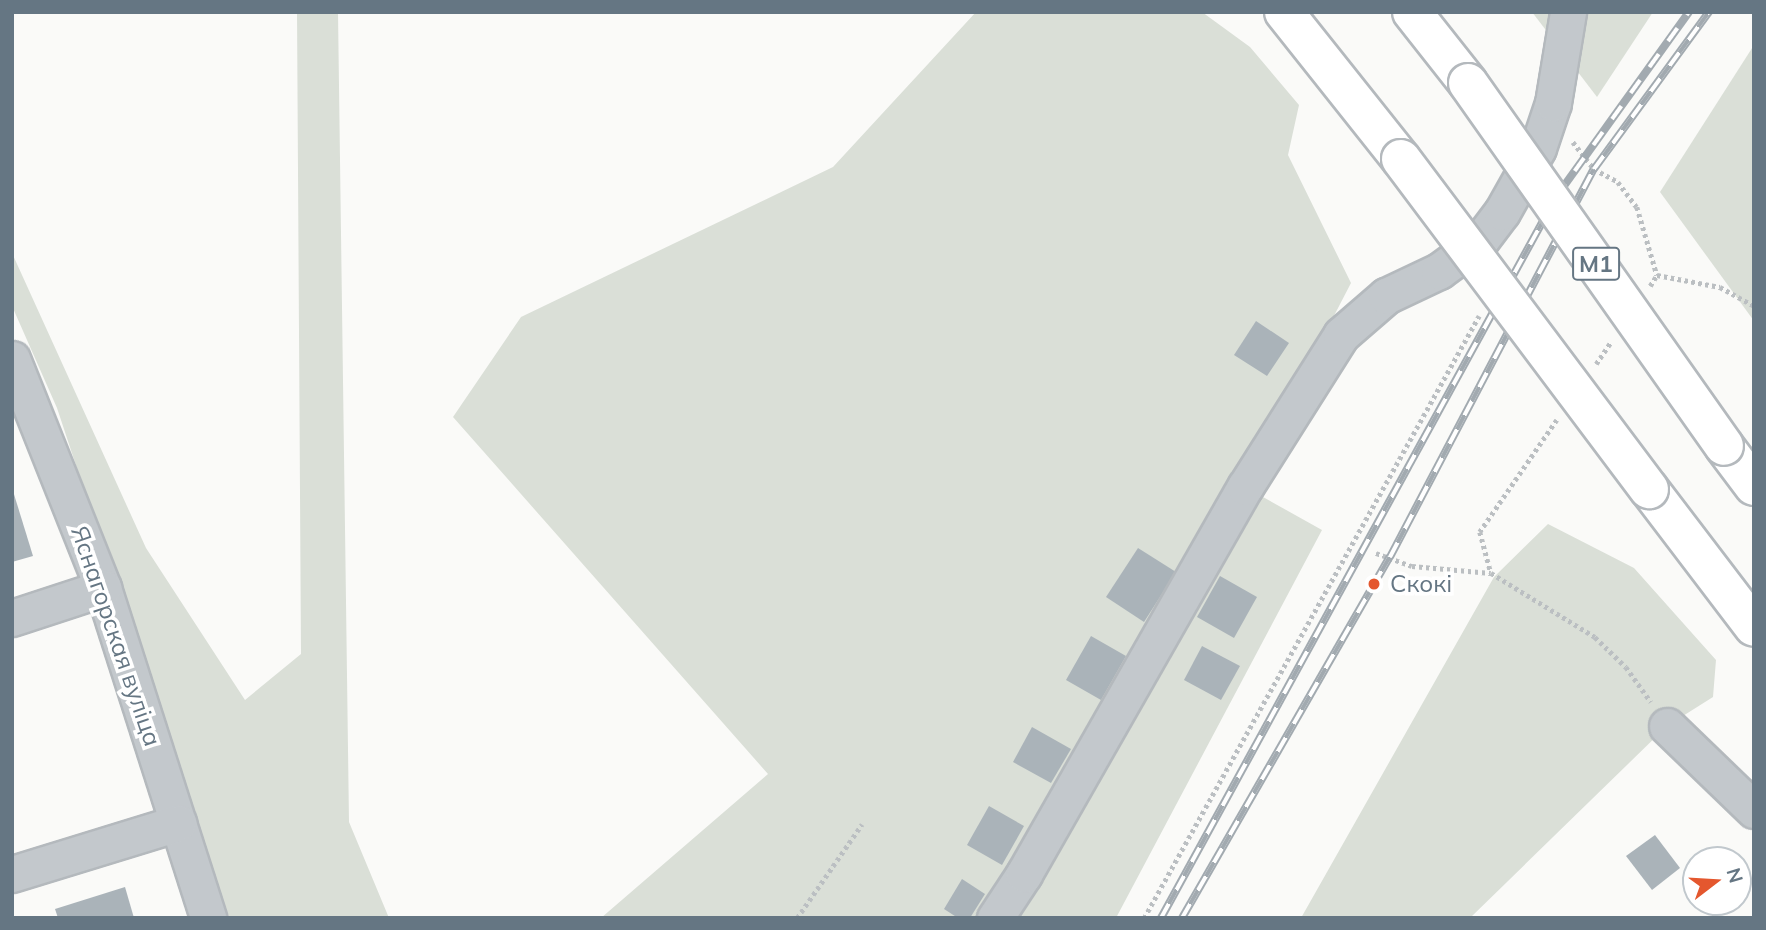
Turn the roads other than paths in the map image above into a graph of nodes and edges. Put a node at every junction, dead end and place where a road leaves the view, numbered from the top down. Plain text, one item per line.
1 (1284, 12) edge
2 (1412, 12) edge
3 (1569, 12) edge
4 (12, 359) edge
5 (1754, 486) edge
6 (103, 589) junction
7 (12, 618) edge
8 (1754, 626) edge
9 (1667, 726) road end
10 (1754, 810) edge
11 (178, 822) junction
12 (12, 874) edge
13 (208, 918) edge
14 (995, 918) edge

1 - 8 highway, bridge
2 - 5 highway, М1, bridge
3 - 14 street
4 - 6 street, Яснагорская вуліца
6 - 7 street
6 - 11 street, Яснагорская вуліца
9 - 10 street
11 - 12 street
11 - 13 street, Яснагорская вуліца

